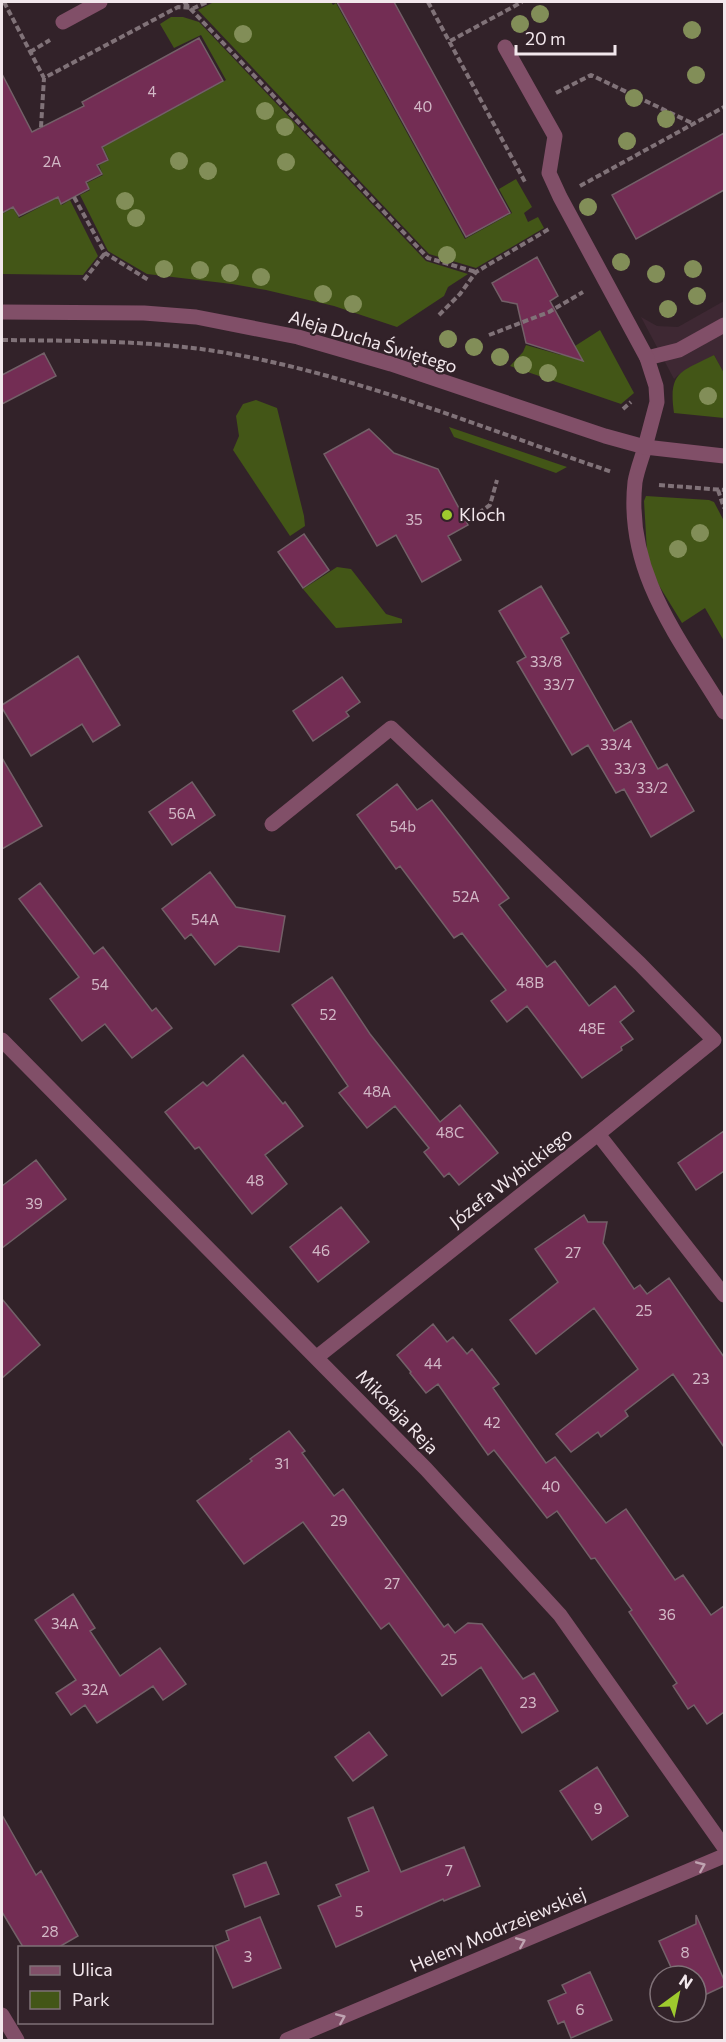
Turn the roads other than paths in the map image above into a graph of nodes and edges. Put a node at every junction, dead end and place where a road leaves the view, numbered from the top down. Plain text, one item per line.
1 (100, 2) edge
2 (63, 22) dead end
3 (505, 47) dead end
4 (2, 312) edge
5 (724, 325) edge
6 (647, 358) junction
7 (645, 447) junction
8 (724, 456) edge
9 (724, 712) edge
10 (272, 824) dead end
11 (2, 1040) edge
12 (598, 1134) junction
13 (724, 1294) edge
14 (316, 1358) junction
15 (724, 1846) edge
16 (724, 1856) edge
17 (2, 2015) edge
18 (17, 2040) edge
19 (287, 2040) edge

1 - 2 street
3 - 6 street
4 - 7 street, Aleja Ducha Świętego
5 - 6 street
6 - 7 street
7 - 8 street, Aleja Ducha Świętego
7 - 9 street
10 - 12 street
11 - 14 street, Mikołaja Reja
12 - 13 street, Józefa Wybickiego
12 - 14 street, Józefa Wybickiego
14 - 15 street, Mikołaja Reja
19 -> 16 street, Heleny Modrzejewskiej
17 - 18 street

